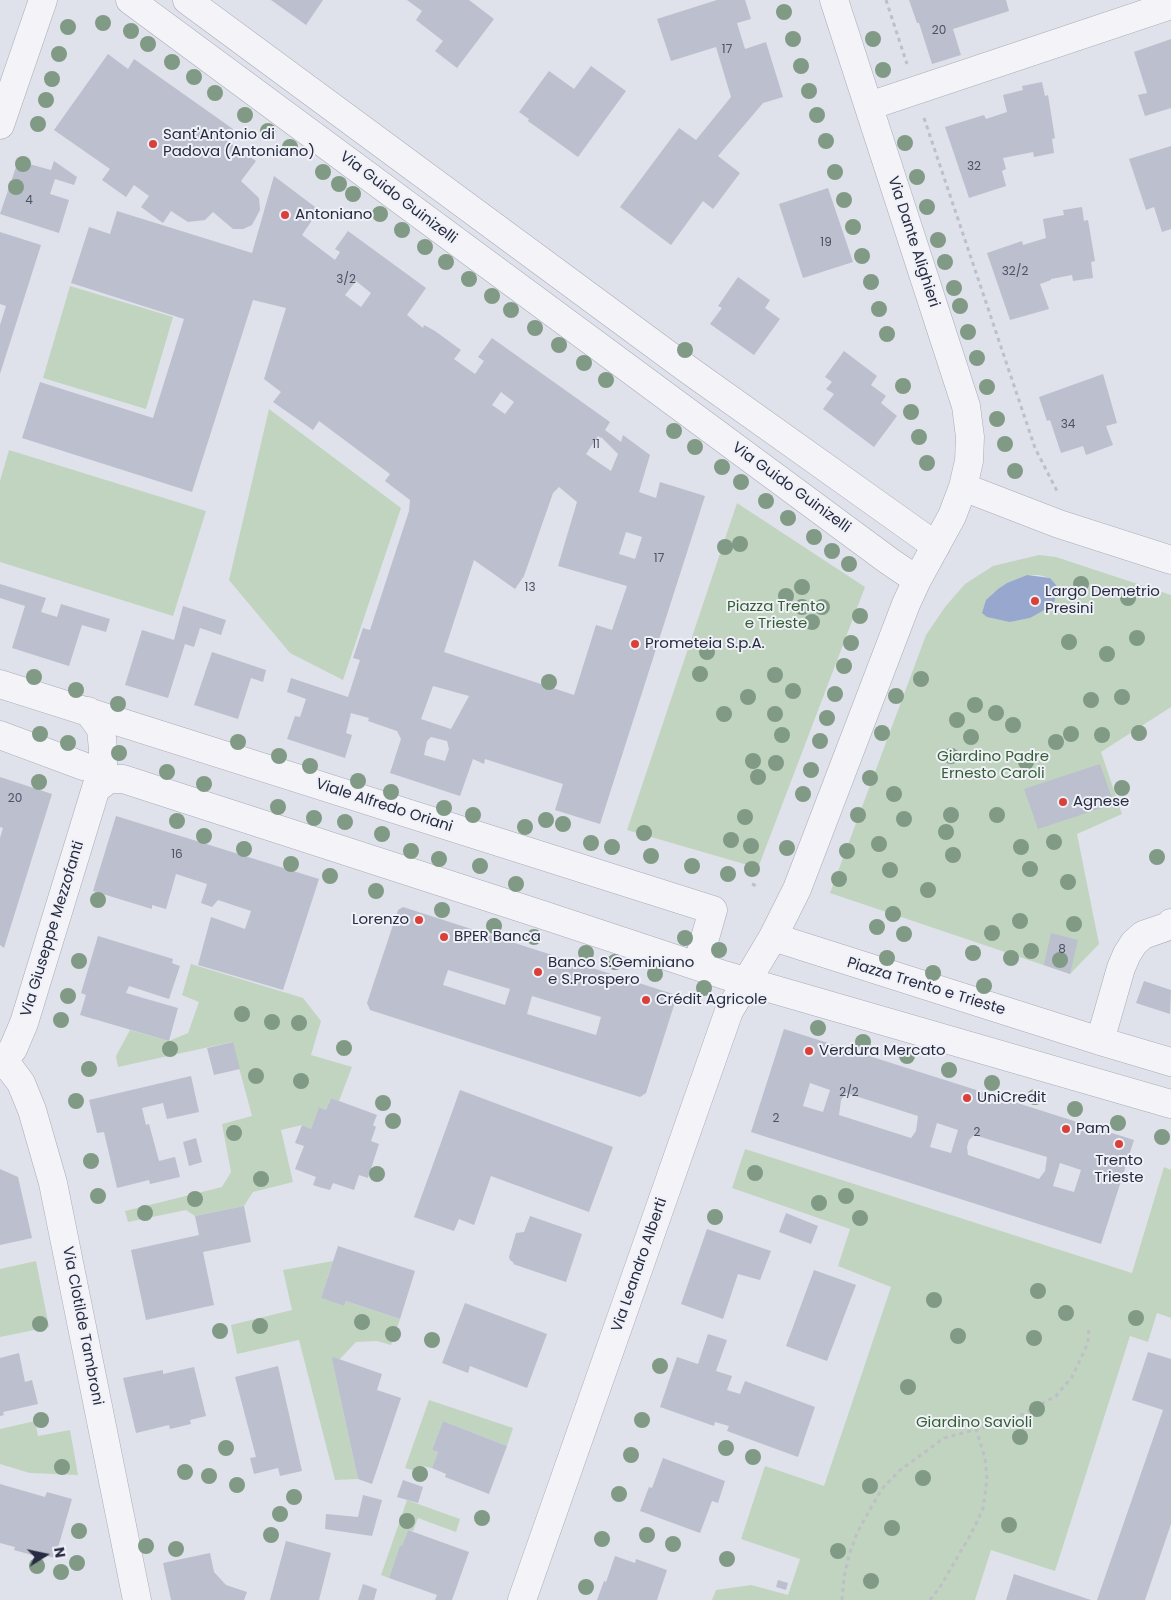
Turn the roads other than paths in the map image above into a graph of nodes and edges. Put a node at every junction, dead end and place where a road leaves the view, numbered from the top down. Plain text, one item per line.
1 (44, 0) edge
2 (130, 0) edge
3 (187, 0) edge
4 (834, 0) edge
5 (1171, 5) edge
6 (869, 106) junction
7 (0, 125) edge
8 (686, 368) junction
9 (666, 396) junction
10 (963, 487) junction
11 (936, 546) junction
12 (1171, 560) edge
13 (917, 580) junction
14 (0, 684) edge
15 (88, 712) junction
16 (0, 735) edge
17 (83, 766) dead end
18 (96, 789) junction
19 (1170, 926) edge
20 (773, 937) junction
21 (697, 966) junction
22 (748, 981) junction
23 (1100, 1041) junction
24 (1171, 1062) edge
25 (2, 1063) edge
26 (1171, 1104) edge
27 (137, 1600) edge
28 (522, 1600) edge

1 - 7 street
2 - 9 street, Via Guido Guinizelli
3 - 8 street
4 - 6 street, Via Dante Alighieri
5 - 6 street
6 - 10 street, Via Dante Alighieri
8 - 9 street
8 - 11 street
9 - 13 street, Via Guido Guinizelli
10 - 11 street
10 - 12 street
11 - 13 street
13 - 20 street
14 - 15 street, Viale Alfredo Oriani
15 - 18 street, Via Giuseppe Mezzofanti
15 - 21 street, Viale Alfredo Oriani
16 - 17 street
18 - 21 street
18 - 25 street, Via Giuseppe Mezzofanti
19 - 23 street
20 - 22 street, Via Leandro Alberti
20 - 23 street, Piazza Trento e Trieste
21 - 22 street
22 - 26 street
22 - 28 street, Via Leandro Alberti
23 - 24 street, Piazza Trento e Trieste
25 - 27 street, Via Clotilde Tambroni

